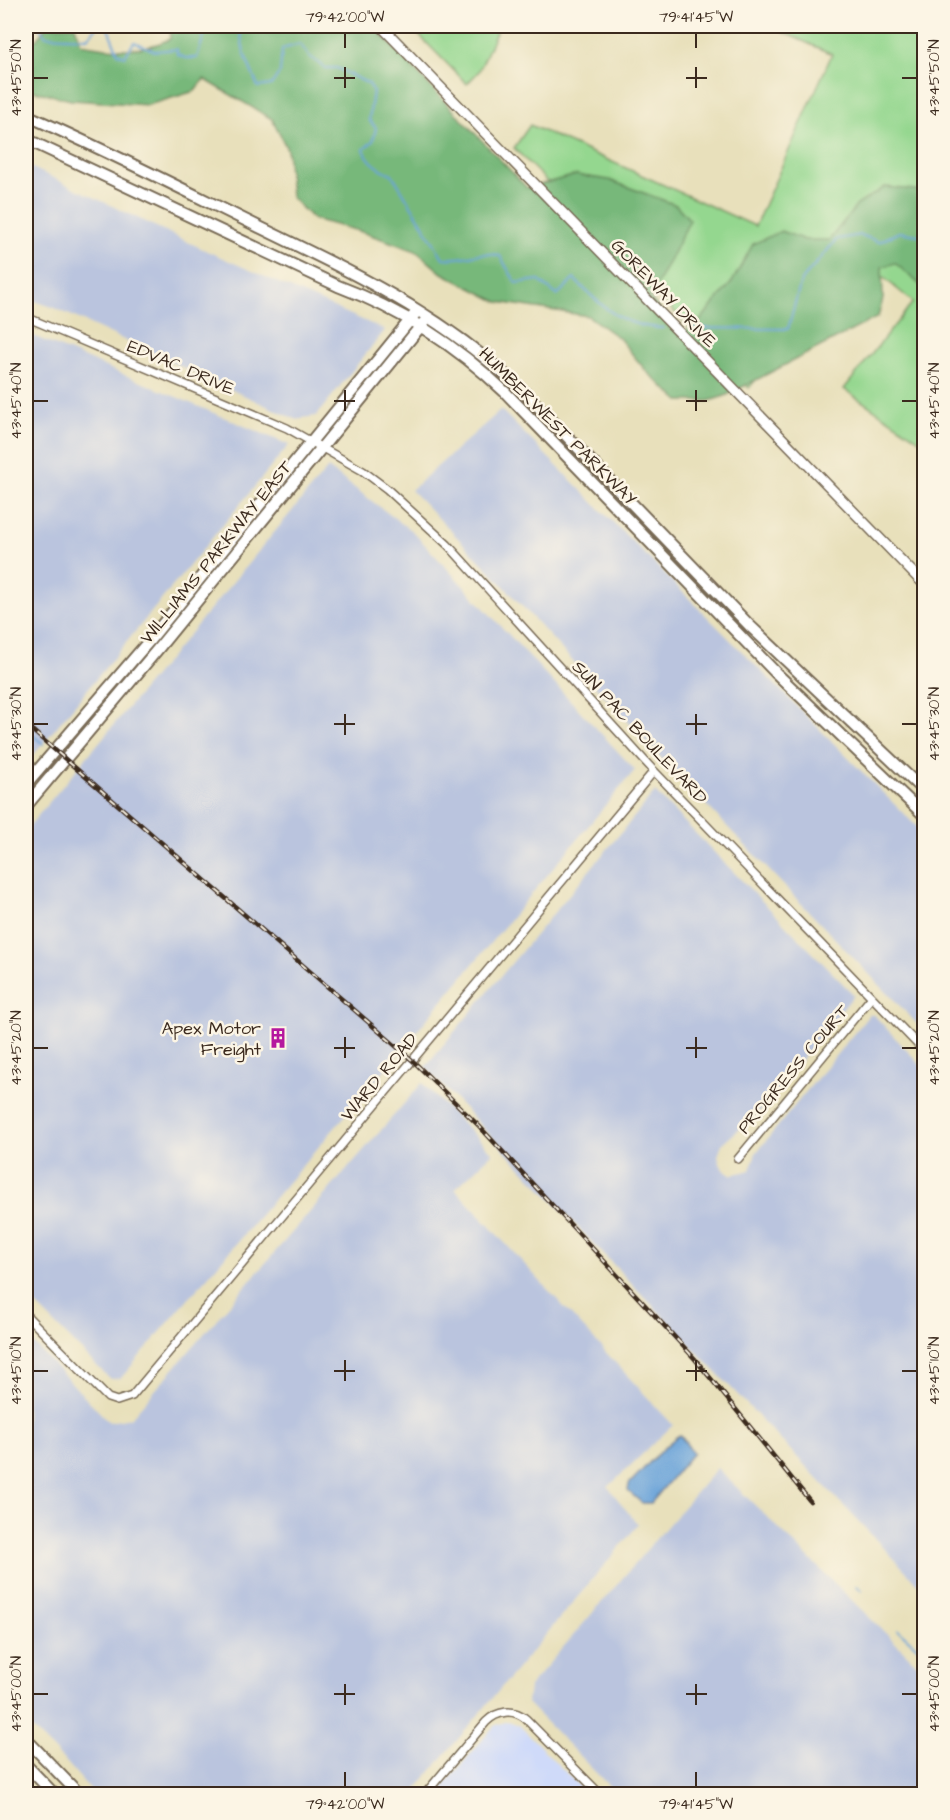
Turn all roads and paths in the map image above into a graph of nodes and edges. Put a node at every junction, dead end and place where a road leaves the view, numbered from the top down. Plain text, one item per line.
1 (381, 26) edge
2 (26, 115) edge
3 (26, 139) edge
4 (419, 309) junction
5 (429, 316) junction
6 (26, 317) edge
7 (411, 319) junction
8 (422, 326) junction
9 (310, 442) junction
10 (322, 449) junction
11 (924, 584) edge
12 (654, 771) junction
13 (26, 784) edge
14 (924, 791) edge
15 (26, 806) edge
16 (924, 815) edge
17 (871, 998) junction
18 (924, 1051) edge
19 (738, 1159) dead end
20 (26, 1315) edge
21 (26, 1739) edge
22 (26, 1765) edge
23 (54, 1794) edge
24 (79, 1794) edge
25 (425, 1794) edge
26 (600, 1794) edge

1 - 11 street, GOREWAY DRIVE
2 - 4 main road, HUMBERWEST PARKWAY
3 - 7 main road, HUMBERWEST PARKWAY
4 - 5 main road, HUMBERWEST PARKWAY
4 - 7 main road, WILLIAMS PARKWAY EAST
5 - 8 main road, WILLIAMS PARKWAY EAST
5 - 14 main road, HUMBERWEST PARKWAY
6 - 9 street, EDVAC DRIVE
7 - 8 main road, HUMBERWEST PARKWAY
7 - 9 main road, WILLIAMS PARKWAY EAST
8 - 10 main road, WILLIAMS PARKWAY EAST
8 - 16 main road, HUMBERWEST PARKWAY
9 - 10 street, EDVAC DRIVE
9 - 13 main road, WILLIAMS PARKWAY EAST
10 - 12 street, SUN PAC BOULEVARD
10 - 15 main road, WILLIAMS PARKWAY EAST
12 - 17 street, SUN PAC BOULEVARD
12 - 20 street, WARD ROAD
17 - 18 street, SUN PAC BOULEVARD
17 - 19 street, PROGRESS COURT
21 - 24 main road
22 - 23 main road
25 - 26 street

